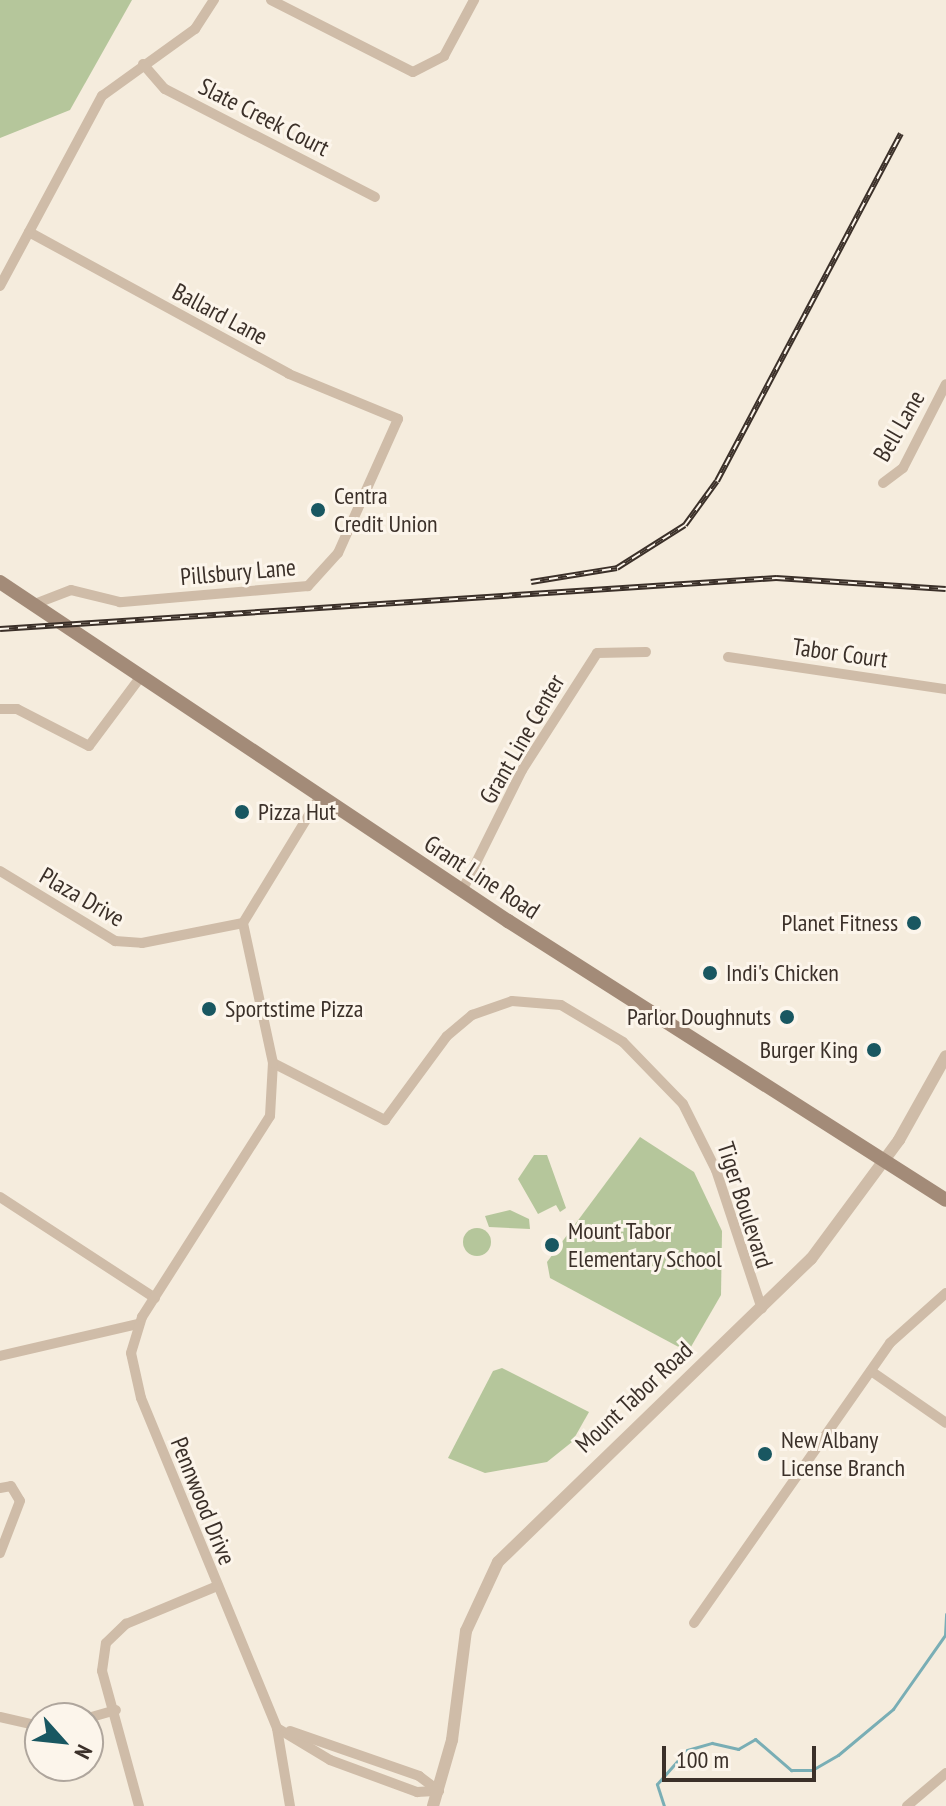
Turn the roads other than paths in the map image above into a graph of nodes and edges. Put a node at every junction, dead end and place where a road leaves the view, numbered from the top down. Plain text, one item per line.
1 (214, 0) edge
2 (271, 0) edge
3 (474, 0) edge
4 (143, 64) junction
5 (375, 197) dead end
6 (29, 232) junction
7 (0, 286) edge
8 (946, 384) edge
9 (398, 419) joint
10 (883, 483) dead end
11 (0, 582) edge
12 (32, 605) junction
13 (646, 652) dead end
14 (728, 657) dead end
15 (139, 679) junction
16 (946, 689) edge
17 (0, 709) edge
18 (320, 797) junction
19 (0, 871) edge
20 (462, 891) junction
21 (243, 923) junction
22 (946, 1056) edge
23 (273, 1063) junction
24 (883, 1158) junction
25 (0, 1197) edge
26 (946, 1200) edge
27 (946, 1293) edge
28 (155, 1298) junction
29 (762, 1309) junction
30 (138, 1324) junction
31 (0, 1356) edge
32 (871, 1371) junction
33 (946, 1423) edge
34 (0, 1488) edge
35 (0, 1553) edge
36 (215, 1587) junction
37 (694, 1623) dead end
38 (116, 1710) junction
39 (104, 1713) edge
40 (0, 1717) edge
41 (24, 1722) edge
42 (277, 1728) junction
43 (946, 1773) edge
44 (439, 1791) junction
45 (139, 1806) edge
46 (290, 1806) edge
47 (433, 1806) edge
48 (907, 1806) edge

1 - 4 street
2 - 3 street
4 - 5 street, Slate Creek Court
4 - 6 street
6 - 7 street
6 - 9 street, Ballard Lane
8 - 10 street, Bell Lane
9 - 12 street, Pillsbury Lane
11 - 12 main road, Grant Line Road
12 - 15 main road, Grant Line Road
13 - 20 street, Grant Line Center
14 - 16 street, Tabor Court
15 - 17 street
15 - 18 main road, Grant Line Road
18 - 20 main road, Grant Line Road
18 - 21 street
19 - 21 street, Plaza Drive
20 - 24 main road, Grant Line Road
21 - 23 street, Pennwood Drive
22 - 24 street, Mount Tabor Road
23 - 28 street, Pennwood Drive
23 - 29 street, Tiger Boulevard
24 - 26 main road, Grant Line Road
24 - 29 street, Mount Tabor Road
25 - 28 street
27 - 32 street
28 - 30 street, Pennwood Drive
29 - 44 street, Mount Tabor Road
30 - 31 street
30 - 36 street, Pennwood Drive
32 - 33 street
32 - 37 street
34 - 35 street
36 - 38 street
36 - 42 street, Pennwood Drive
38 - 39 street
38 - 45 street
40 - 41 street
42 - 44 street
42 - 44 street
42 - 46 street, Pennwood Drive
43 - 48 street
44 - 47 street, Mount Tabor Road

